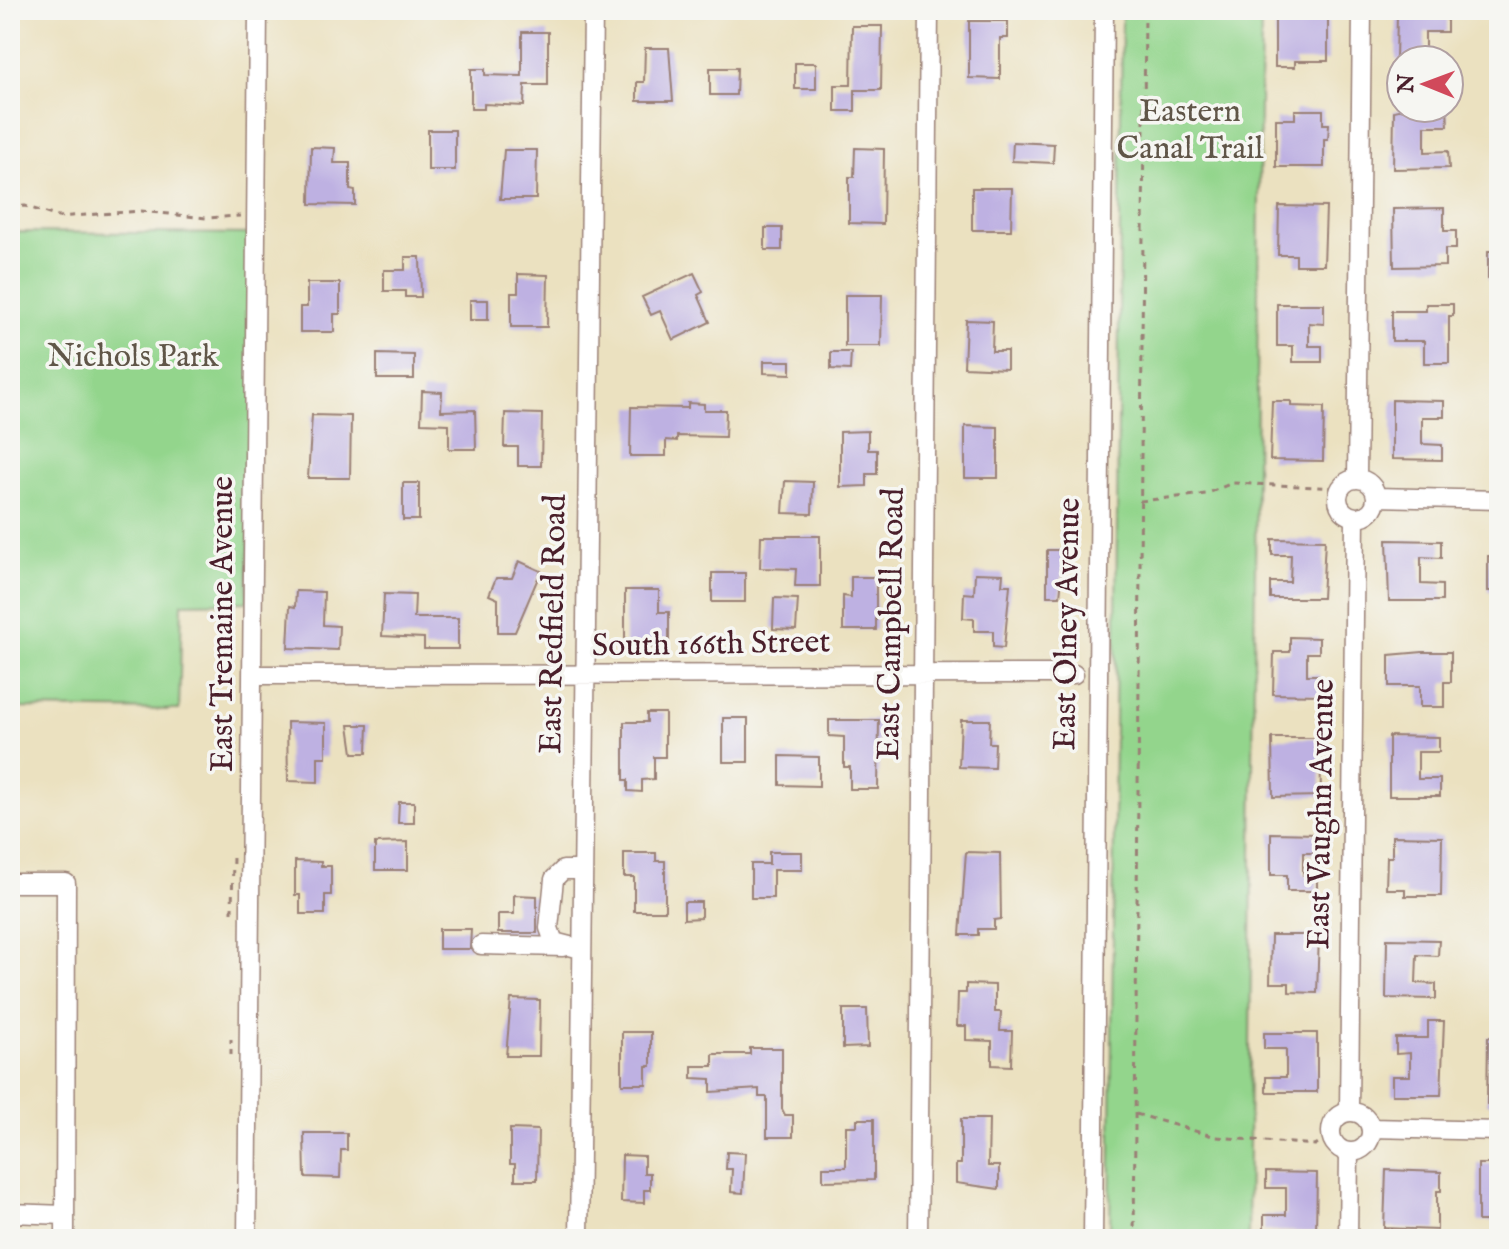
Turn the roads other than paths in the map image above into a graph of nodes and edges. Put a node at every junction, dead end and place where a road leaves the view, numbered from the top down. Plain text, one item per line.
1 (258, 10) edge
2 (593, 10) edge
3 (929, 10) edge
4 (1104, 10) edge
5 (1362, 10) edge
6 (1357, 479) junction
7 (1376, 497) junction
8 (1499, 500) edge
9 (1355, 518) junction
10 (922, 673) junction
11 (1074, 674) dead end
12 (252, 675) junction
13 (583, 676) junction
14 (582, 870) junction
15 (10, 883) edge
16 (481, 945) dead end
17 (572, 948) junction
18 (1349, 1111) junction
19 (1371, 1128) junction
20 (1499, 1131) edge
21 (1349, 1152) junction
22 (10, 1213) edge
23 (65, 1215) junction
24 (65, 1239) edge
25 (247, 1239) edge
26 (579, 1239) edge
27 (918, 1239) edge
28 (1093, 1239) edge
29 (1348, 1239) edge

1 - 12 street, East Tremaine Avenue
2 - 13 street, East Redfield Road
3 - 10 street, East Campbell Road
4 - 28 street, East Olney Avenue
5 - 6 street
6 - 7 street
6 - 9 street, East Vaughn Avenue
7 - 8 street
7 - 9 street
9 - 18 street, East Vaughn Avenue
10 - 11 street, South 166th Street
10 - 13 street, South 166th Street
10 - 27 street, East Campbell Road
12 - 13 street, South 166th Street
12 - 25 street, East Tremaine Avenue
13 - 14 street, East Redfield Road
14 - 17 street, East Redfield Road
14 - 17 street
15 - 23 street
16 - 17 street
17 - 26 street, East Redfield Road
18 - 19 street
18 - 21 street
19 - 20 street
19 - 21 street
21 - 29 street
22 - 23 street
23 - 24 street

